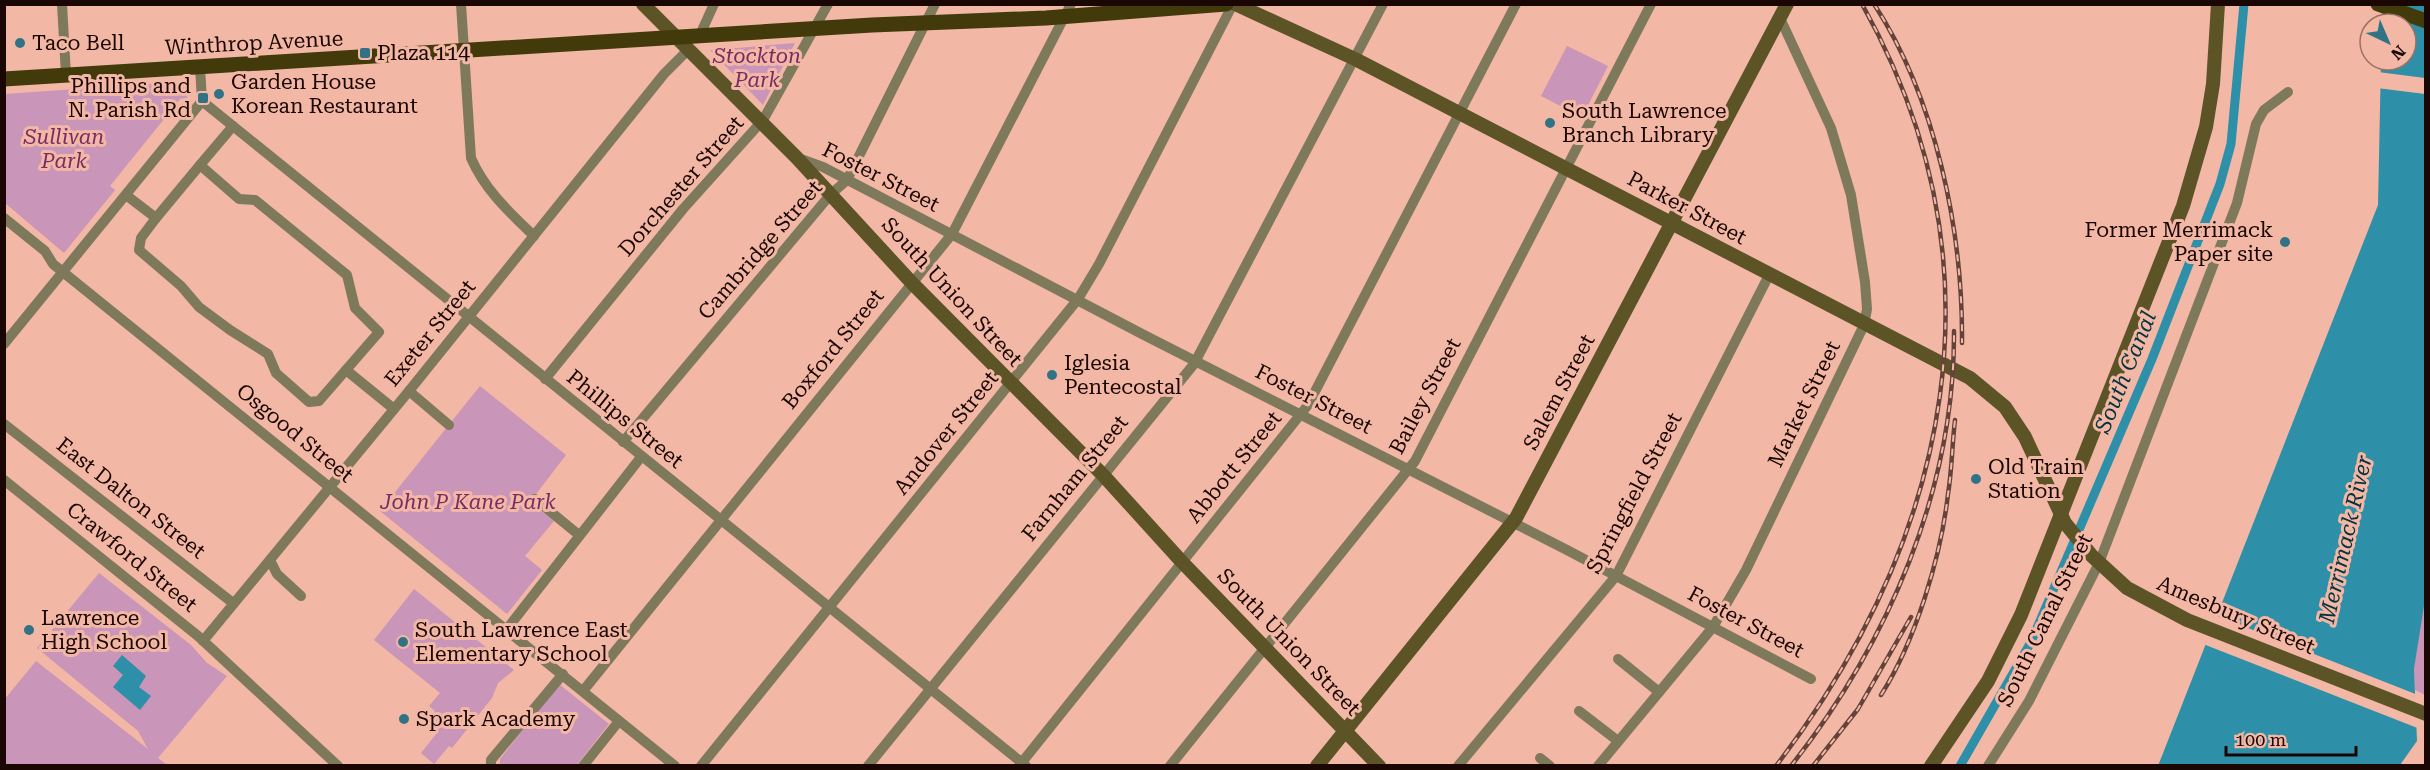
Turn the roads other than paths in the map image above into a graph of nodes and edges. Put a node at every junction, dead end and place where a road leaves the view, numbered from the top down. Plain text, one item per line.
1 (62, 4) edge
2 (461, 4) edge
3 (643, 4) edge
4 (714, 4) edge
5 (828, 4) edge
6 (935, 4) edge
7 (1226, 4) edge
8 (1234, 4) edge
9 (1383, 4) edge
10 (1516, 4) edge
11 (1651, 4) edge
12 (2218, 4) edge
13 (2378, 4) edge
14 (1783, 9) edge
15 (1068, 11) edge
16 (2426, 21) edge
17 (926, 23) junction
18 (815, 29) junction
19 (699, 37) junction
20 (677, 38) junction
21 (464, 50) junction
22 (688, 50) junction
23 (1354, 59) junction
24 (200, 67) junction
25 (66, 75) junction
26 (4, 79) edge
27 (2288, 92) dead end
28 (202, 101) junction
29 (1460, 113) junction
30 (761, 123) junction
31 (233, 126) junction
32 (797, 158) junction
33 (200, 165) junction
34 (1567, 167) junction
35 (847, 180) junction
36 (126, 195) junction
37 (830, 195) junction
38 (4, 218) edge
39 (156, 218) junction
40 (1672, 224) junction
41 (952, 234) junction
42 (534, 236) junction
43 (63, 271) junction
44 (1769, 275) junction
45 (912, 283) junction
46 (1078, 299) junction
47 (468, 317) junction
48 (1864, 325) junction
49 (4, 344) edge
50 (1197, 361) junction
51 (346, 370) junction
52 (545, 379) junction
53 (1010, 384) junction
54 (409, 391) junction
55 (394, 409) junction
56 (1303, 413) junction
57 (4, 423) edge
58 (449, 425) dead end
59 (623, 442) junction
60 (641, 457) junction
61 (1408, 470) junction
62 (1103, 475) junction
63 (4, 480) edge
64 (331, 487) junction
65 (535, 499) dead end
66 (2062, 518) junction
67 (720, 520) junction
68 (1513, 523) junction
69 (579, 535) junction
70 (2095, 559) junction
71 (270, 560) junction
72 (1182, 562) junction
73 (1616, 576) junction
74 (302, 596) dead end
75 (233, 603) junction
76 (829, 607) junction
77 (1713, 627) junction
78 (507, 629) junction
79 (203, 641) junction
80 (1265, 649) junction
81 (1618, 659) dead end
82 (563, 674) junction
83 (1811, 679) dead end
84 (931, 689) junction
85 (583, 691) junction
86 (1659, 692) junction
87 (1579, 711) dead end
88 (2426, 714) edge
89 (620, 720) junction
90 (1345, 731) junction
91 (1618, 741) junction
92 (1540, 758) dead end
93 (1022, 764) edge
94 (338, 765) edge
95 (490, 765) edge
96 (583, 765) edge
97 (675, 765) edge
98 (701, 765) edge
99 (868, 765) edge
100 (1170, 765) edge
101 (1317, 765) edge
102 (1379, 765) edge
103 (1458, 765) edge
104 (1550, 765) edge
105 (1598, 765) edge
106 (1931, 765) edge
107 (1988, 765) edge

1 - 25 street
2 - 21 street
3 - 20 main road, South Union Street
4 - 19 street
5 - 18 street, Dorchester Street
6 - 17 street, Cambridge Street
7 - 15 main road, Winthrop Avenue
8 - 23 main road, Parker Street
8 - 46 street, Andover Street
9 - 23 street, Farnham Street
10 - 29 street, Abbott Street
11 - 34 street, Bailey Street
12 - 66 main road
13 - 16 main road
14 - 40 main road, Salem Street
14 - 48 street, Market Street
15 - 17 main road, Winthrop Avenue
15 - 41 street, Boxford Street
17 - 18 main road, Winthrop Avenue
17 - 35 street, Cambridge Street
18 - 19 main road, Winthrop Avenue
18 - 30 street, Dorchester Street
19 - 20 main road, Winthrop Avenue
20 - 21 main road, Winthrop Avenue
20 - 22 main road, South Union Street
21 - 24 main road, Winthrop Avenue
21 - 42 street
22 - 30 main road, South Union Street
22 - 42 street, Exeter Street
23 - 29 main road, Parker Street
23 - 50 street, Farnham Street
24 - 25 main road, Winthrop Avenue
24 - 28 street
25 - 26 main road, Winthrop Avenue
27 - 70 street, South Canal Street
28 - 31 street, Phillips Street
28 - 36 street
29 - 34 main road, Parker Street
29 - 56 street, Abbott Street
30 - 32 main road, South Union Street
30 - 52 street, Dorchester Street
31 - 33 street
31 - 47 street, Phillips Street
32 - 35 street, Foster Street
32 - 37 main road, South Union Street
33 - 39 street
33 - 51 street
34 - 40 main road, Parker Street
34 - 61 street, Bailey Street
35 - 37 street, Cambridge Street
35 - 41 street, Foster Street
36 - 39 street
36 - 43 street
37 - 45 main road, South Union Street
37 - 59 street, Cambridge Street
38 - 43 street, Osgood Street
39 - 51 street
40 - 44 main road, Parker Street
40 - 68 main road, Salem Street
41 - 45 street, Boxford Street
41 - 46 street, Foster Street
42 - 47 street, Exeter Street
43 - 49 street
43 - 64 street, Osgood Street
44 - 48 main road, Parker Street
44 - 73 street, Springfield Street
45 - 53 main road, South Union Street
45 - 67 street, Boxford Street
46 - 50 street, Foster Street
46 - 53 street, Andover Street
47 - 52 street, Phillips Street
47 - 54 street, Exeter Street
48 - 66 main road, Parker Street
48 - 77 street, Market Street
50 - 56 street, Foster Street
50 - 62 street, Farnham Street
51 - 55 street
52 - 59 street, Phillips Street
53 - 62 main road, South Union Street
53 - 76 street, Andover Street
54 - 55 street, Exeter Street
54 - 58 street
55 - 64 street, Exeter Street
56 - 61 street, Foster Street
56 - 72 street, Abbott Street
57 - 75 street, East Dalton Street
59 - 60 street, Phillips Street
60 - 67 street, Phillips Street
60 - 69 street
61 - 68 street, Foster Street
61 - 80 street, Bailey Street
62 - 72 main road, South Union Street
62 - 84 street, Farnham Street
63 - 79 street, Crawford Street
64 - 71 street, Exeter Street
64 - 78 street, Osgood Street
65 - 69 street
66 - 70 main road, Amesbury Street
66 - 106 main road
67 - 76 street, Phillips Street
67 - 85 street, Boxford Street
68 - 73 street, Foster Street
68 - 90 main road, Salem Street
69 - 78 street
70 - 88 main road, Amesbury Street
70 - 107 street, South Canal Street
71 - 74 street
71 - 75 street, Exeter Street
72 - 80 main road, South Union Street
72 - 93 street, Abbott Street
73 - 77 street, Foster Street
73 - 103 street, Springfield Street
75 - 79 street, Exeter Street
76 - 84 street, Phillips Street
76 - 98 street, Andover Street
77 - 83 street, Foster Street
77 - 86 street, Market Street
78 - 82 street, Osgood Street
79 - 94 street, Crawford Street
80 - 90 main road, South Union Street
80 - 100 street, Bailey Street
81 - 86 street
82 - 85 street, Osgood Street
82 - 95 street
84 - 93 street, Phillips Street
84 - 99 street, Farnham Street
85 - 89 street, Osgood Street
86 - 91 street, Market Street
87 - 91 street
89 - 96 street
89 - 97 street, Osgood Street
90 - 101 main road, Salem Street
90 - 102 main road, South Union Street
91 - 105 street, Market Street
92 - 104 street

